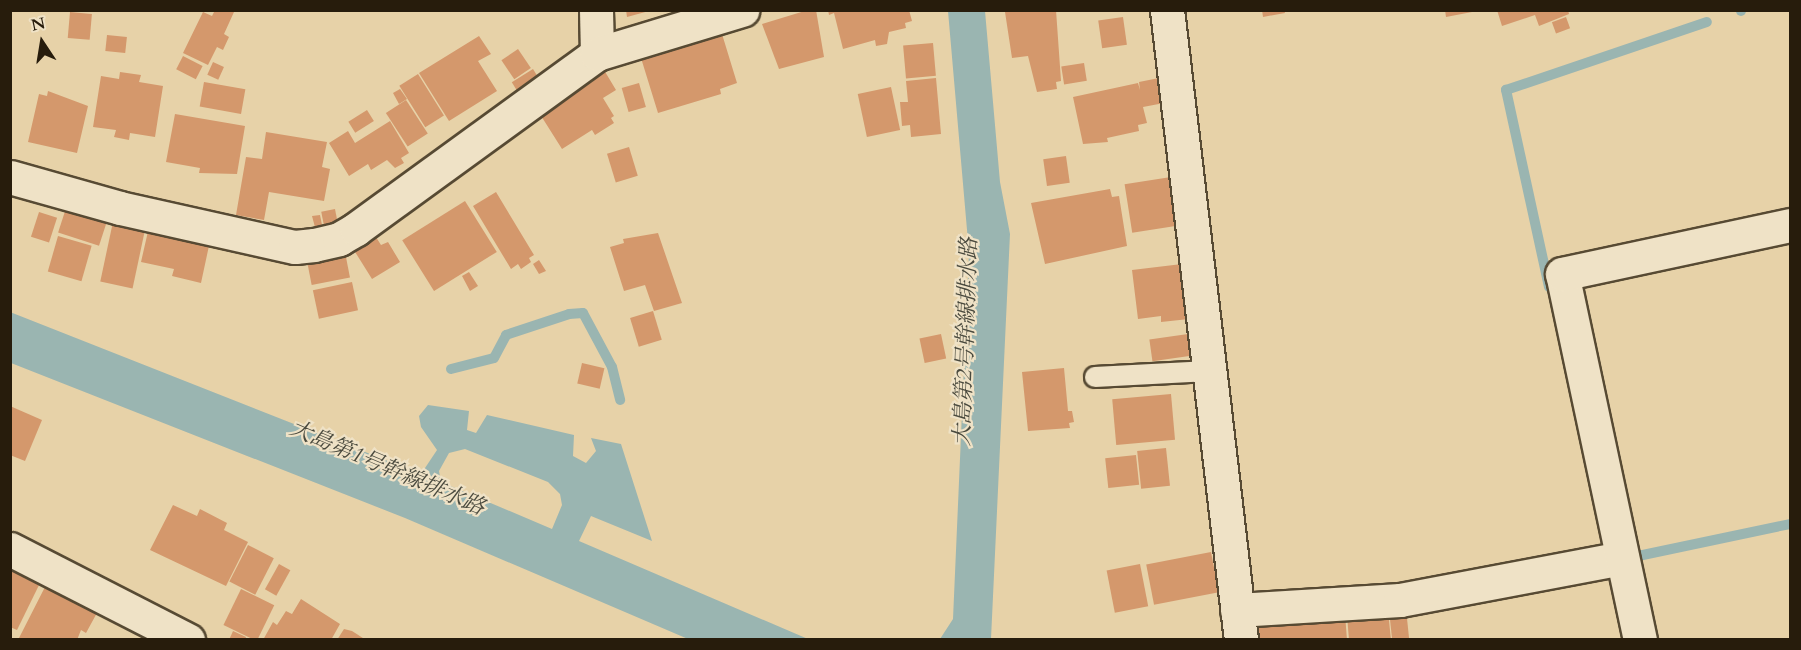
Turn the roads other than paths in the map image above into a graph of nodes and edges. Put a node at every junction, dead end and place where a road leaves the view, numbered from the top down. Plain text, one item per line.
1 (596, 10) edge
2 (742, 10) edge
3 (1167, 10) edge
4 (597, 54) junction
5 (10, 177) edge
6 (1791, 225) edge
7 (1209, 371) junction
8 (1095, 377) dead end
9 (10, 549) edge
10 (1622, 558) junction
11 (1239, 625) edge
12 (188, 639) edge
13 (1640, 639) edge

1 - 4 street
2 - 4 street
3 - 7 street
4 - 5 street
6 - 10 street
7 - 8 lane
7 - 11 street
9 - 12 street
10 - 11 street
10 - 13 street

